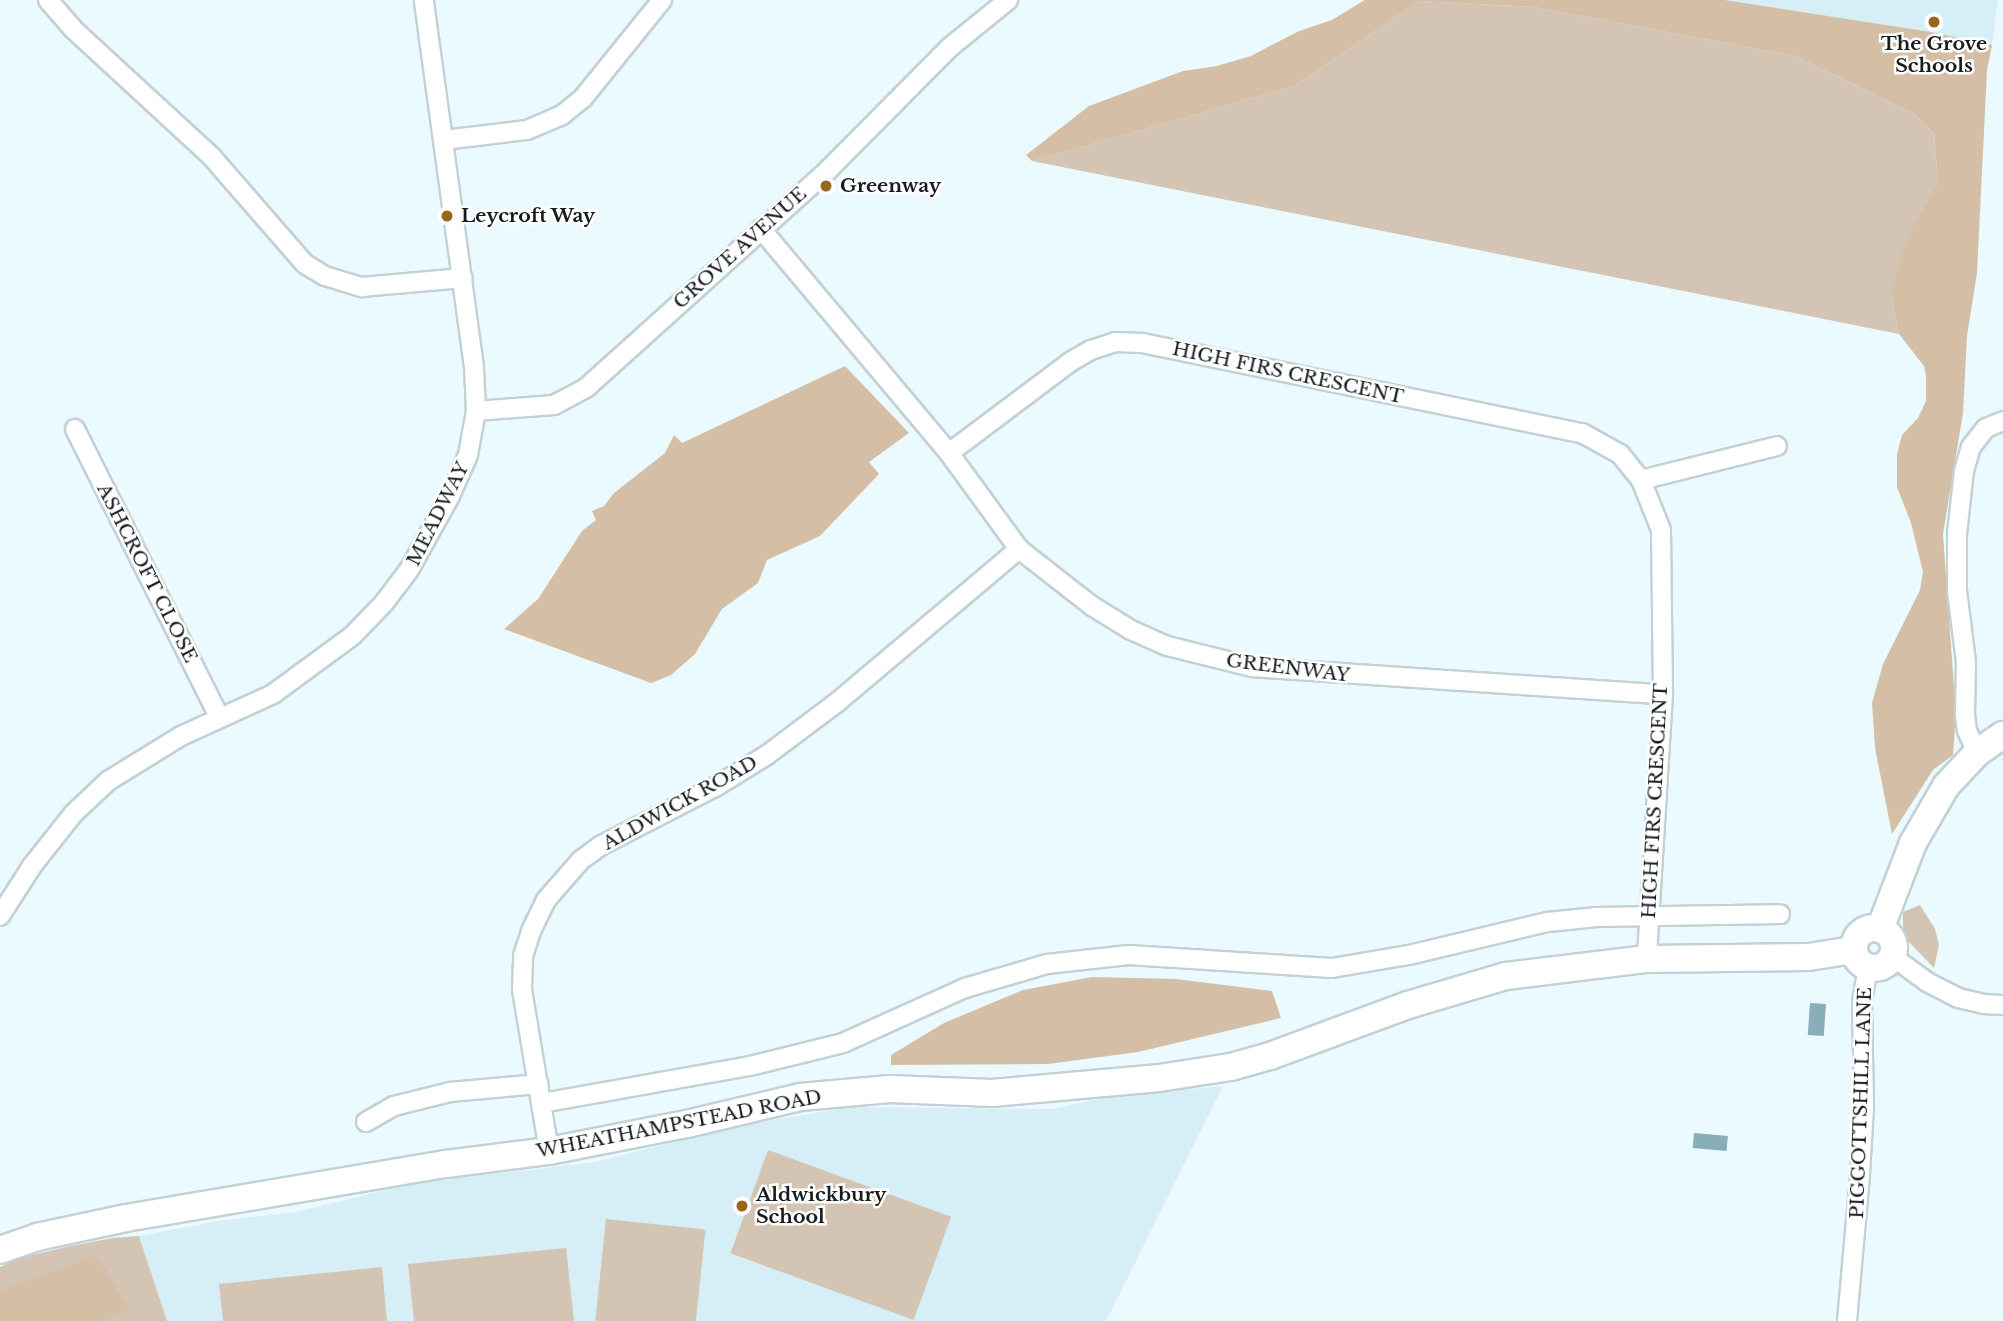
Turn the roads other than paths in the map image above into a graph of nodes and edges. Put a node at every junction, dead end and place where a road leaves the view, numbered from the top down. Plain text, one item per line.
1 (48, 0) edge
2 (424, 0) edge
3 (662, 0) edge
4 (1008, 0) edge
5 (443, 140) junction
6 (761, 229) junction
7 (463, 278) junction
8 (476, 411) junction
9 (2003, 421) edge
10 (75, 429) dead end
11 (1777, 446) dead end
12 (949, 453) junction
13 (1641, 480) junction
14 (1019, 549) junction
15 (1663, 694) junction
16 (220, 718) junction
17 (2003, 735) edge
18 (1977, 753) junction
19 (1780, 914) dead end
20 (1648, 915) junction
21 (0, 916) edge
22 (1880, 929) junction
23 (1893, 957) junction
24 (1647, 959) junction
25 (1861, 959) junction
26 (2003, 1005) edge
27 (539, 1084) junction
28 (542, 1103) junction
29 (366, 1122) dead end
30 (549, 1151) junction
31 (0, 1250) edge
32 (1847, 1321) edge

1 - 7 street
2 - 5 street, MEADWAY
3 - 5 street
4 - 6 street, GROVE AVENUE
5 - 7 street, MEADWAY
6 - 8 street, GROVE AVENUE
6 - 12 street, GREENWAY
7 - 8 street, MEADWAY
8 - 16 street, MEADWAY
9 - 18 street
10 - 16 street, ASHCROFT CLOSE
11 - 13 street
12 - 13 street, HIGH FIRS CRESCENT
12 - 14 street, GREENWAY
13 - 15 street, HIGH FIRS CRESCENT
14 - 15 street, GREENWAY
14 - 27 street, ALDWICK ROAD
15 - 20 street, HIGH FIRS CRESCENT
16 - 21 street, MEADWAY
17 - 18 street
18 - 22 street
19 - 20 street
20 - 24 street, HIGH FIRS CRESCENT
20 - 28 street
22 - 23 street
22 - 25 street
23 - 25 street
23 - 26 street
24 - 25 street, WHEATHAMPSTEAD ROAD
24 - 30 street, WHEATHAMPSTEAD ROAD
25 - 32 street, PIGGOTTSHILL LANE
27 - 28 street, ALDWICK ROAD
27 - 29 street
28 - 30 street, ALDWICK ROAD
30 - 31 street, WHEATHAMPSTEAD ROAD

